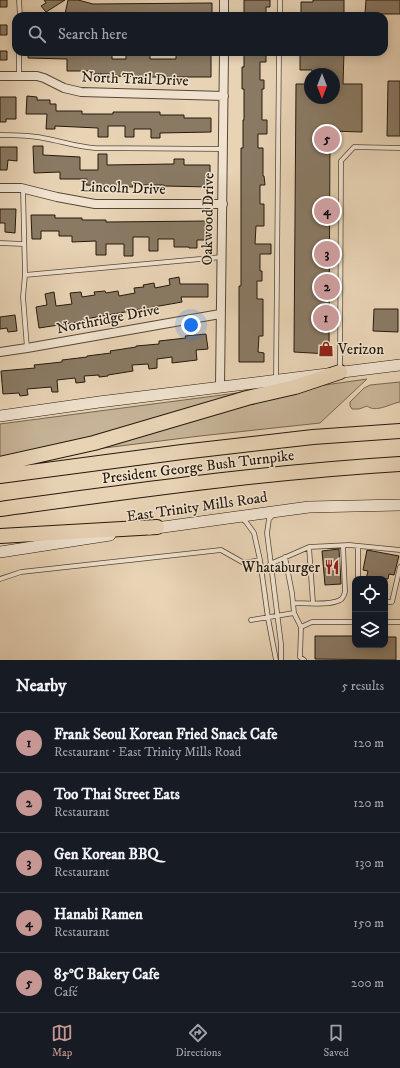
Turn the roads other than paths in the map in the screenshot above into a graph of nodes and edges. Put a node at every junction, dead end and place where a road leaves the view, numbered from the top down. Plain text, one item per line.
1 (19, 0) edge
2 (224, 0) edge
3 (280, 0) edge
4 (20, 12) edge
5 (224, 12) edge
6 (280, 12) edge
7 (19, 56) edge
8 (224, 56) edge
9 (280, 56) edge
10 (0, 76) edge
11 (19, 76) junction
12 (224, 96) junction
13 (0, 136) edge
14 (400, 148) edge
15 (223, 149) junction
16 (0, 188) edge
17 (23, 188) junction
18 (223, 204) junction
19 (0, 244) edge
20 (23, 244) junction
21 (222, 257) junction
22 (25, 275) junction
23 (220, 314) junction
24 (27, 348) junction
25 (0, 352) edge
26 (400, 365) edge
27 (340, 372) junction
28 (276, 380) junction
29 (220, 387) junction
30 (0, 416) edge
31 (400, 431) edge
32 (0, 464) edge
33 (400, 464) edge
34 (0, 476) edge
35 (400, 505) edge
36 (0, 509) edge
37 (275, 511) junction
38 (237, 516) junction
39 (157, 527) junction
40 (0, 536) edge
41 (343, 546) junction
42 (358, 546) junction
43 (309, 547) junction
44 (400, 550) edge
45 (0, 552) edge
46 (285, 557) junction
47 (260, 560) junction
48 (270, 564) junction
49 (400, 567) edge
50 (358, 576) edge
51 (0, 579) edge
52 (388, 602) edge
53 (293, 603) junction
54 (313, 603) junction
55 (294, 613) junction
56 (276, 617) junction
57 (268, 618) junction
58 (251, 620) dead end
59 (352, 622) edge
60 (388, 622) edge
61 (400, 622) edge
62 (301, 627) junction
63 (276, 660) edge
64 (281, 660) edge
65 (304, 660) edge

1 - 4 lane
2 - 5 street
3 - 6 lane
7 - 11 lane
8 - 12 street, Oakwood Drive
9 - 28 lane
10 - 11 street, North Trail Drive
11 - 12 street, North Trail Drive
12 - 15 street, Oakwood Drive
13 - 15 lane
14 - 27 lane
15 - 18 street, Oakwood Drive
16 - 17 street, Lincoln Drive
17 - 18 street, Lincoln Drive
17 - 20 lane
18 - 21 street, Oakwood Drive
19 - 20 lane
20 - 22 lane
21 - 22 lane
21 - 23 street, Oakwood Drive
22 - 24 lane
23 - 24 street, Northridge Drive
23 - 29 street, Oakwood Drive
24 - 25 street, Northridge Drive
26 - 27 main road
27 - 28 main road
27 - 32 highway
28 - 29 main road
29 - 30 main road
31 - 34 highway, President George Bush Turnpike
33 - 36 highway, President George Bush Turnpike
35 - 37 main road, East Trinity Mills Road
37 - 38 main road, East Trinity Mills Road
37 - 48 lane
38 - 39 main road, East Trinity Mills Road
38 - 47 lane
39 - 40 highway
39 - 45 main road, East Trinity Mills Road
41 - 42 lane
41 - 43 lane
41 - 54 lane
42 - 44 lane
42 - 50 lane
43 - 46 lane
43 - 54 lane
46 - 48 lane
46 - 53 lane
47 - 51 lane
47 - 57 lane
48 - 56 lane
49 - 52 lane
53 - 54 lane
53 - 55 lane
55 - 56 lane
55 - 62 lane
56 - 57 lane
56 - 64 lane
57 - 58 lane
57 - 63 lane
59 - 62 lane
60 - 61 lane
62 - 65 lane

